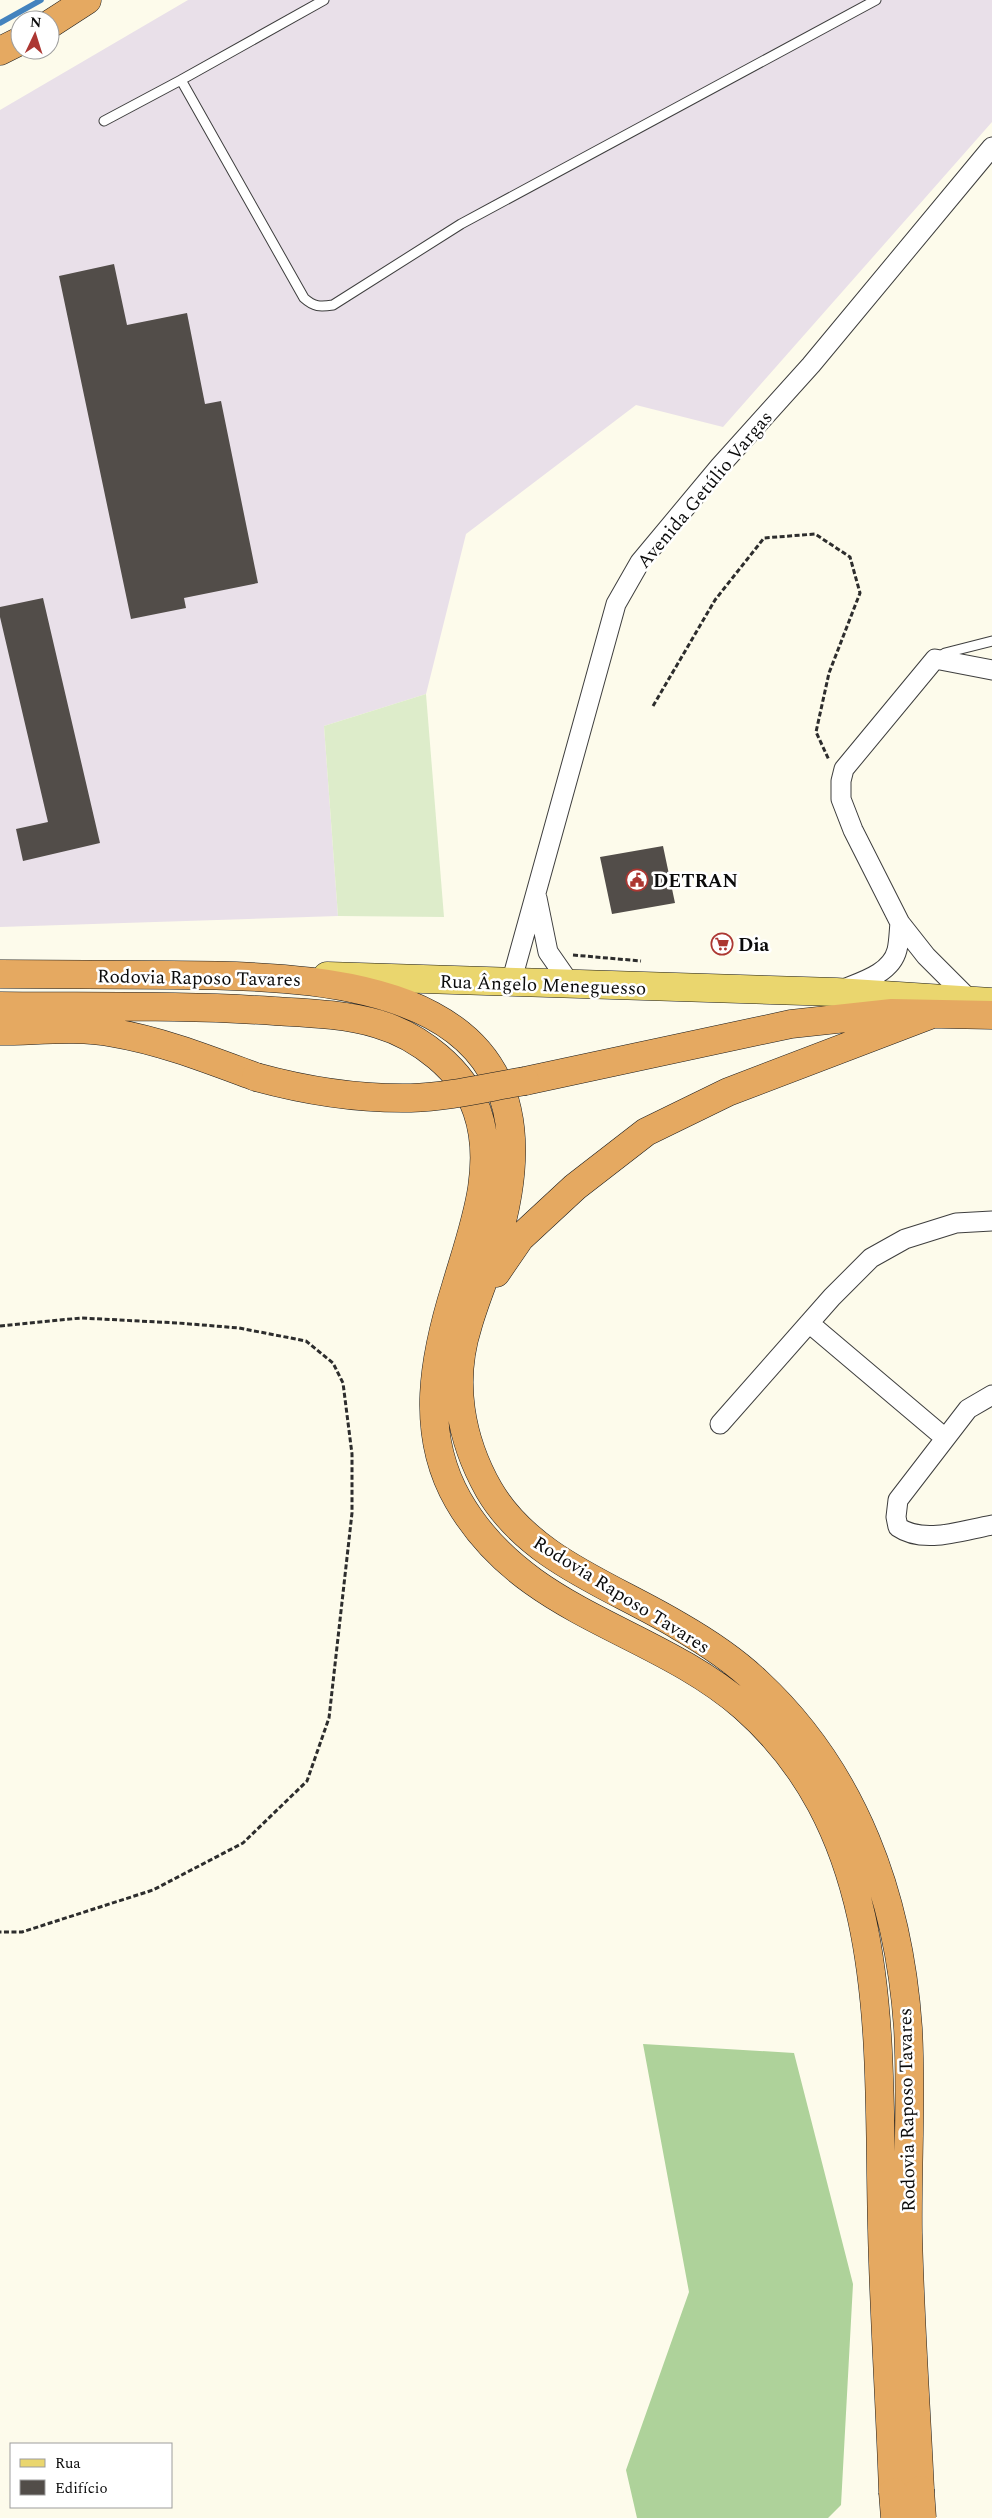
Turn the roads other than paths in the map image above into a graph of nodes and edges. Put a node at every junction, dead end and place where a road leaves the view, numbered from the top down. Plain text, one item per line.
1 (87, 0) edge
2 (324, 0) edge
3 (876, 0) edge
4 (60, 18) edge
5 (181, 80) junction
6 (104, 121) dead end
7 (992, 147) edge
8 (992, 641) edge
9 (935, 659) junction
10 (992, 670) edge
11 (536, 895) junction
12 (900, 923) junction
13 (0, 974) edge
14 (250, 975) junction
15 (511, 983) junction
16 (571, 985) junction
17 (836, 992) junction
18 (0, 1006) edge
19 (985, 1006) edge
20 (930, 1015) junction
21 (0, 1031) edge
22 (992, 1221) edge
23 (476, 1300) junction
24 (809, 1323) junction
25 (992, 1395) edge
26 (720, 1424) dead end
27 (945, 1438) junction
28 (992, 1525) edge
29 (902, 2509) edge
30 (926, 2518) edge

1 - 4 highway
2 - 5 lane
3 - 5 lane
5 - 6 lane
7 - 11 street, Avenida Getúlio Vargas
8 - 9 lane
9 - 10 street
9 - 12 street
11 - 15 street, Avenida Getúlio Vargas
11 - 16 street, Avenida Getúlio Vargas
12 - 17 street
12 - 19 street
13 - 14 highway, Rodovia Raposo Tavares
14 - 15 main road, Rua Ângelo Meneguesso
14 - 23 highway, Rodovia Raposo Tavares
15 - 16 main road, Rua Ângelo Meneguesso
16 - 17 main road, Rua Ângelo Meneguesso
17 - 19 main road, Rua Ângelo Meneguesso
18 - 29 highway, Rodovia Raposo Tavares
19 - 20 highway
20 - 21 highway, bridge
20 - 23 highway
22 - 24 street
23 - 29 highway, Rodovia Raposo Tavares
24 - 26 street
24 - 27 street
25 - 27 street
27 - 28 street
29 - 30 street

